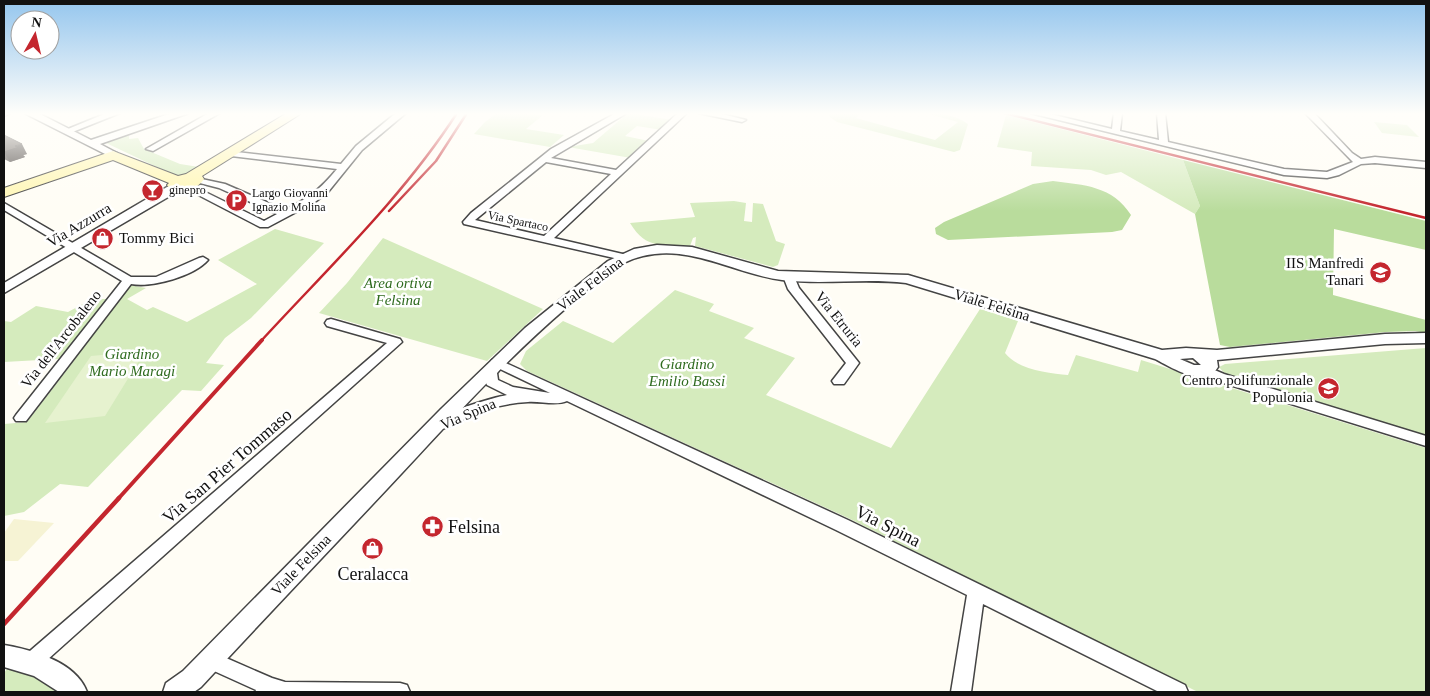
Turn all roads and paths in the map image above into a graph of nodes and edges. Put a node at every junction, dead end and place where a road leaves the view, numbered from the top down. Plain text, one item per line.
1 (96, 145) edge
2 (155, 145) edge
3 (244, 145) edge
4 (362, 145) edge
5 (561, 145) edge
6 (648, 145) edge
7 (1170, 145) edge
8 (1340, 145) edge
9 (150, 148) dead end
10 (231, 153) junction
11 (113, 155) junction
12 (544, 159) junction
13 (1359, 162) junction
14 (1426, 165) edge
15 (342, 167) junction
16 (618, 173) junction
17 (183, 184) junction
18 (4, 193) edge
19 (4, 206) edge
20 (285, 214) junction
21 (546, 240) junction
22 (72, 248) junction
23 (623, 257) junction
24 (203, 260) dead end
25 (789, 276) junction
26 (128, 280) junction
27 (4, 289) edge
28 (331, 323) dead end
29 (1426, 338) edge
30 (1208, 360) junction
31 (497, 363) junction
32 (840, 381) dead end
33 (534, 396) junction
34 (577, 402) junction
35 (21, 418) dead end
36 (433, 428) junction
37 (1426, 440) edge
38 (976, 593) junction
39 (4, 656) edge
40 (210, 660) junction
41 (30, 663) junction
42 (267, 690) edge
43 (75, 692) edge
44 (175, 692) edge
45 (186, 692) edge
46 (400, 692) edge
47 (961, 692) edge
48 (1178, 692) edge

1 - 11 street
2 - 9 street
3 - 10 main road, Via Azzurra
4 - 15 street
5 - 12 street, Via Spartaco
6 - 16 street
7 - 13 street
8 - 13 street
10 - 15 street
10 - 17 main road, Via Azzurra
11 - 17 main road
11 - 18 main road
12 - 16 street
12 - 21 street, Via Spartaco
13 - 14 street
15 - 20 street
16 - 21 street
17 - 20 street
17 - 20 street
17 - 22 street, Via Azzurra
19 - 22 street
21 - 23 street, Via Spartaco
22 - 26 street
22 - 27 street, Via Azzurra
23 - 25 street, Viale Felsina
23 - 31 street, Viale Felsina
24 - 26 street
25 - 30 street, Viale Felsina
25 - 32 street, Via Etruria
26 - 35 street, Via dell'Arcobaleno
28 - 41 street, Via San Pier Tommaso
29 - 30 street, Viale Felsina
30 - 37 street
31 - 33 street, Via Spina
31 - 34 street, Via Spina
31 - 36 street, Viale Felsina
33 - 34 street, Via Spina
33 - 36 street, Via Spina
34 - 38 street, Via Spina
36 - 40 street, Viale Felsina
38 - 47 street
38 - 48 street, Via Spina
39 - 41 street
40 - 42 street
40 - 44 street, Viale Felsina
40 - 45 street, Viale Felsina
41 - 43 street
42 - 46 street

